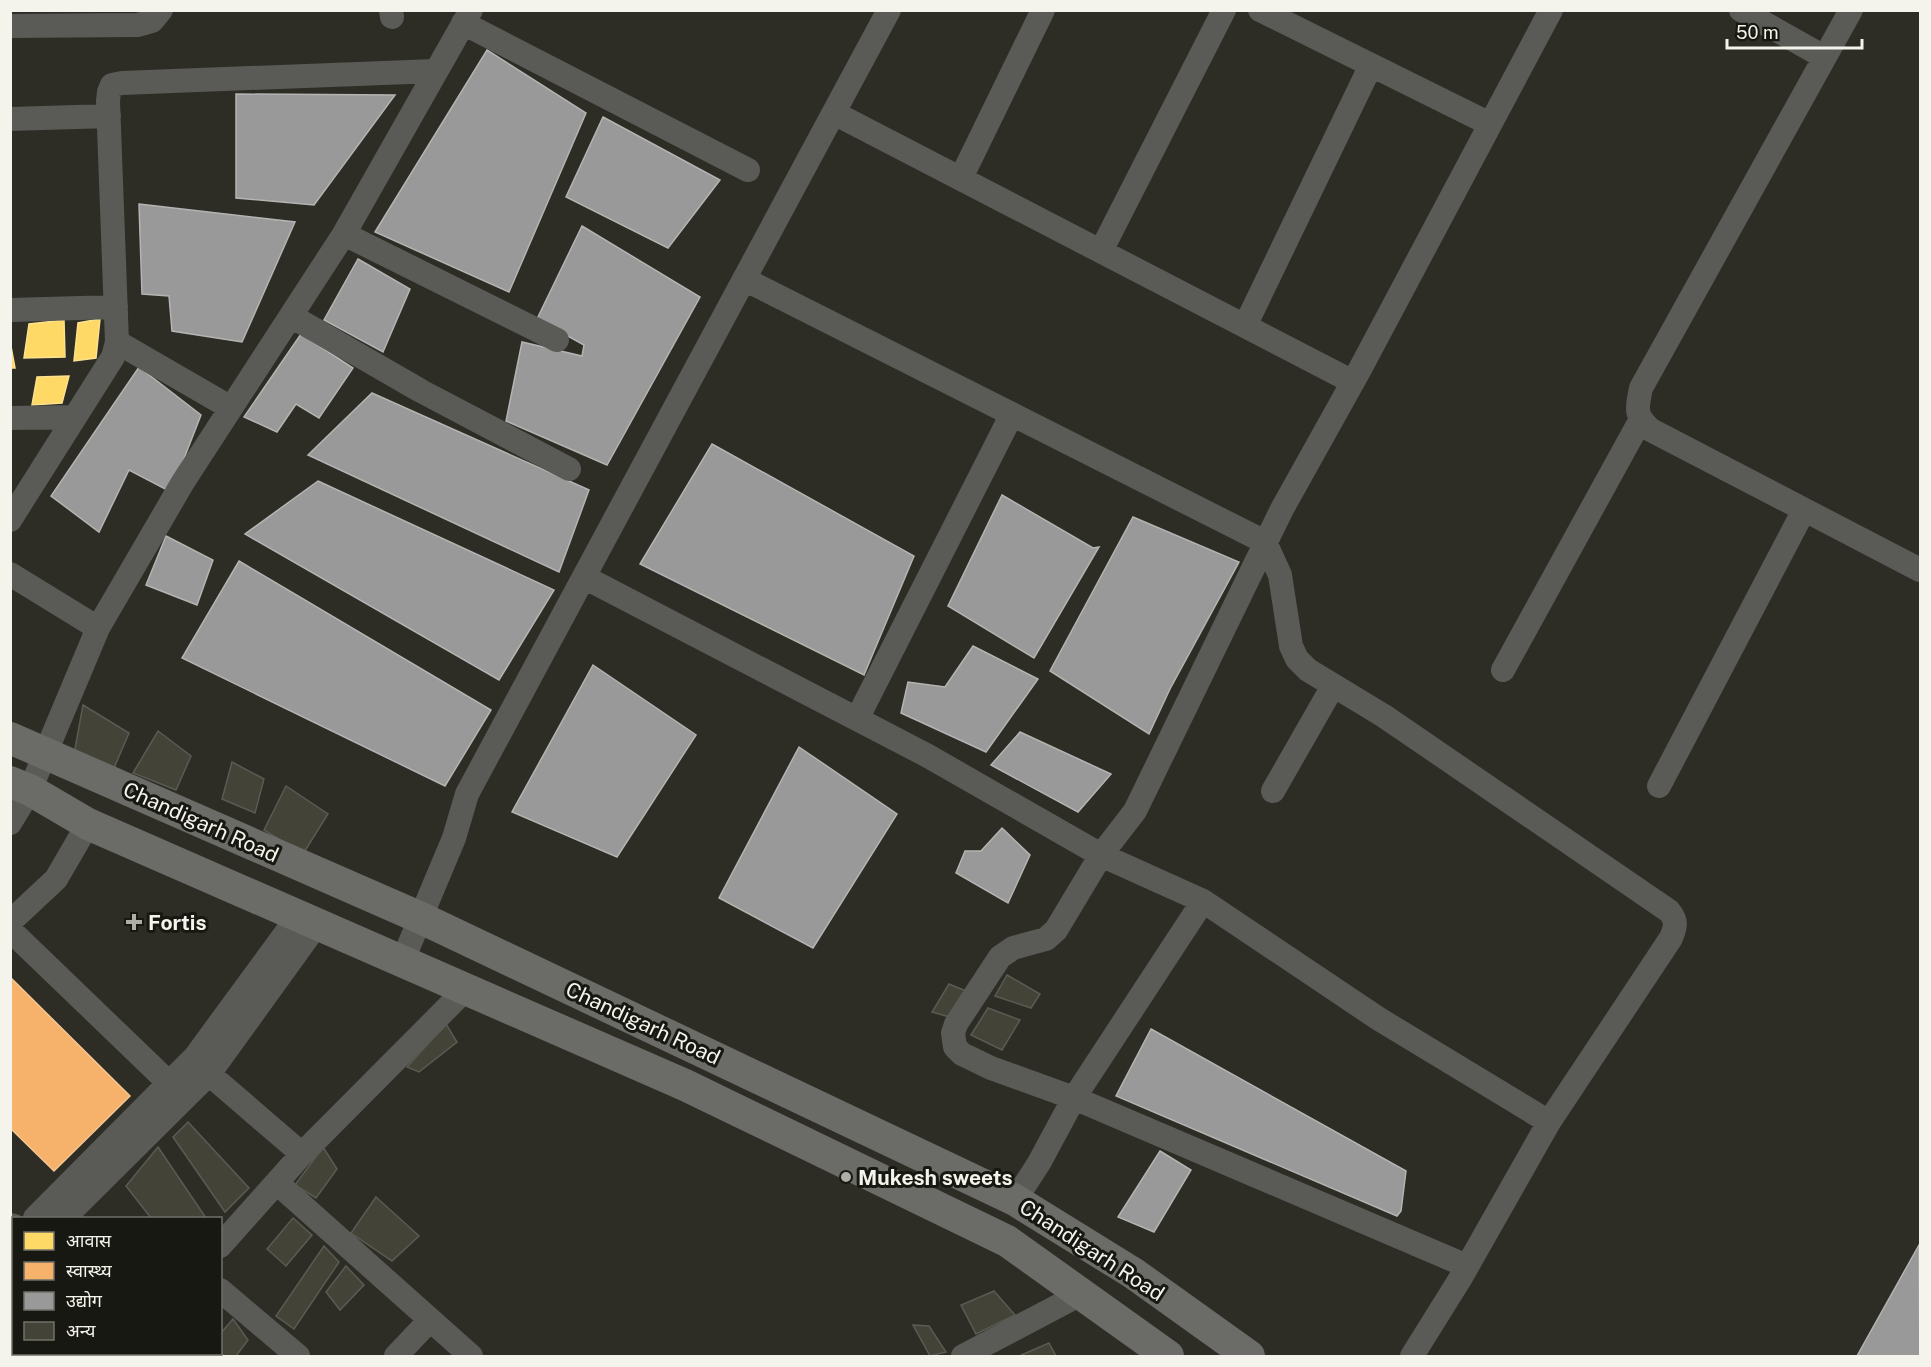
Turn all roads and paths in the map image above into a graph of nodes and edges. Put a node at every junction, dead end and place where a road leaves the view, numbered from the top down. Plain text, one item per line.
1 (161, 10) edge
2 (888, 10) edge
3 (1043, 10) edge
4 (1224, 10) edge
5 (1260, 10) edge
6 (1551, 10) edge
7 (1741, 10) edge
8 (1851, 10) edge
9 (467, 17) edge
10 (10, 26) edge
11 (1824, 57) junction
12 (1371, 65) junction
13 (435, 71) junction
14 (834, 113) junction
15 (108, 116) junction
16 (10, 119) edge
17 (1490, 124) junction
18 (748, 170) dead end
19 (961, 178) junction
20 (344, 234) junction
21 (1101, 250) junction
22 (744, 279) junction
23 (116, 307) junction
24 (10, 310) edge
25 (291, 316) junction
26 (1245, 326) junction
27 (557, 340) dead end
28 (117, 342) junction
29 (1353, 382) junction
30 (231, 408) junction
31 (1011, 414) junction
32 (75, 417) junction
33 (10, 418) edge
34 (1640, 420) junction
35 (568, 470) dead end
36 (1803, 510) junction
37 (10, 520) edge
38 (1265, 542) junction
39 (1920, 570) edge
40 (10, 574) edge
41 (584, 577) junction
42 (98, 628) junction
43 (1503, 670) dead end
44 (1333, 686) junction
45 (857, 718) junction
46 (10, 738) edge
47 (45, 754) junction
48 (20, 786) edge
49 (1659, 786) dead end
50 (1273, 791) dead end
51 (10, 823) edge
52 (88, 824) junction
53 (1101, 855) junction
54 (1203, 901) junction
55 (421, 918) junction
56 (309, 919) junction
57 (10, 922) edge
58 (10, 930) edge
59 (402, 962) junction
60 (466, 989) junction
61 (210, 1074) junction
62 (169, 1083) junction
63 (1074, 1098) junction
64 (1549, 1122) junction
65 (302, 1154) junction
66 (277, 1183) junction
67 (1015, 1200) junction
68 (36, 1217) edge
69 (65, 1217) edge
70 (222, 1244) edge
71 (1467, 1266) junction
72 (222, 1292) edge
73 (1081, 1294) junction
74 (430, 1320) junction
75 (298, 1356) edge
76 (396, 1356) edge
77 (471, 1356) edge
78 (963, 1356) edge
79 (1168, 1356) edge
80 (1249, 1356) edge
81 (1412, 1356) edge

1 - 10 street
2 - 14 street
3 - 19 street
4 - 21 street
5 - 12 street
6 - 17 street
7 - 11 street
8 - 11 street
9 - 13 street
9 - 18 street
11 - 34 street
12 - 17 street
12 - 26 street
13 - 15 street
13 - 20 street
14 - 19 street
14 - 22 street
15 - 16 street
15 - 23 street
17 - 29 street
19 - 21 street
20 - 25 street
20 - 27 street
21 - 26 street
22 - 31 street
22 - 41 street
23 - 24 street
23 - 28 street
25 - 30 street
25 - 35 street
26 - 29 street
28 - 30 street
28 - 32 street
29 - 38 street
30 - 42 street
31 - 38 street
31 - 45 street
32 - 33 street
32 - 37 street
34 - 36 street
34 - 43 street
36 - 39 street
36 - 49 street
38 - 44 street
38 - 53 street
40 - 42 street
41 - 45 street
41 - 55 street
42 - 47 street
44 - 50 street
44 - 64 street
45 - 53 street
46 - 47 main road, Chandigarh Road
47 - 48 street
47 - 55 main road, Chandigarh Road
48 - 51 street
48 - 52 main road, Chandigarh Road
52 - 56 main road, Chandigarh Road
52 - 57 street
53 - 54 street
53 - 63 street
54 - 63 street
54 - 64 street
55 - 59 street
55 - 67 main road, Chandigarh Road
56 - 59 main road, Chandigarh Road
56 - 61 street
56 - 62 street
58 - 62 street
59 - 60 main road, Chandigarh Road
60 - 65 street
60 - 73 main road, Chandigarh Road
61 - 65 street
61 - 69 street
62 - 68 street
63 - 67 street
63 - 71 street
64 - 71 street
65 - 66 street
66 - 70 street
66 - 74 street
67 - 80 main road, Chandigarh Road
71 - 81 street
72 - 75 street
73 - 78 street
73 - 79 main road, Chandigarh Road
74 - 76 street
74 - 77 street

